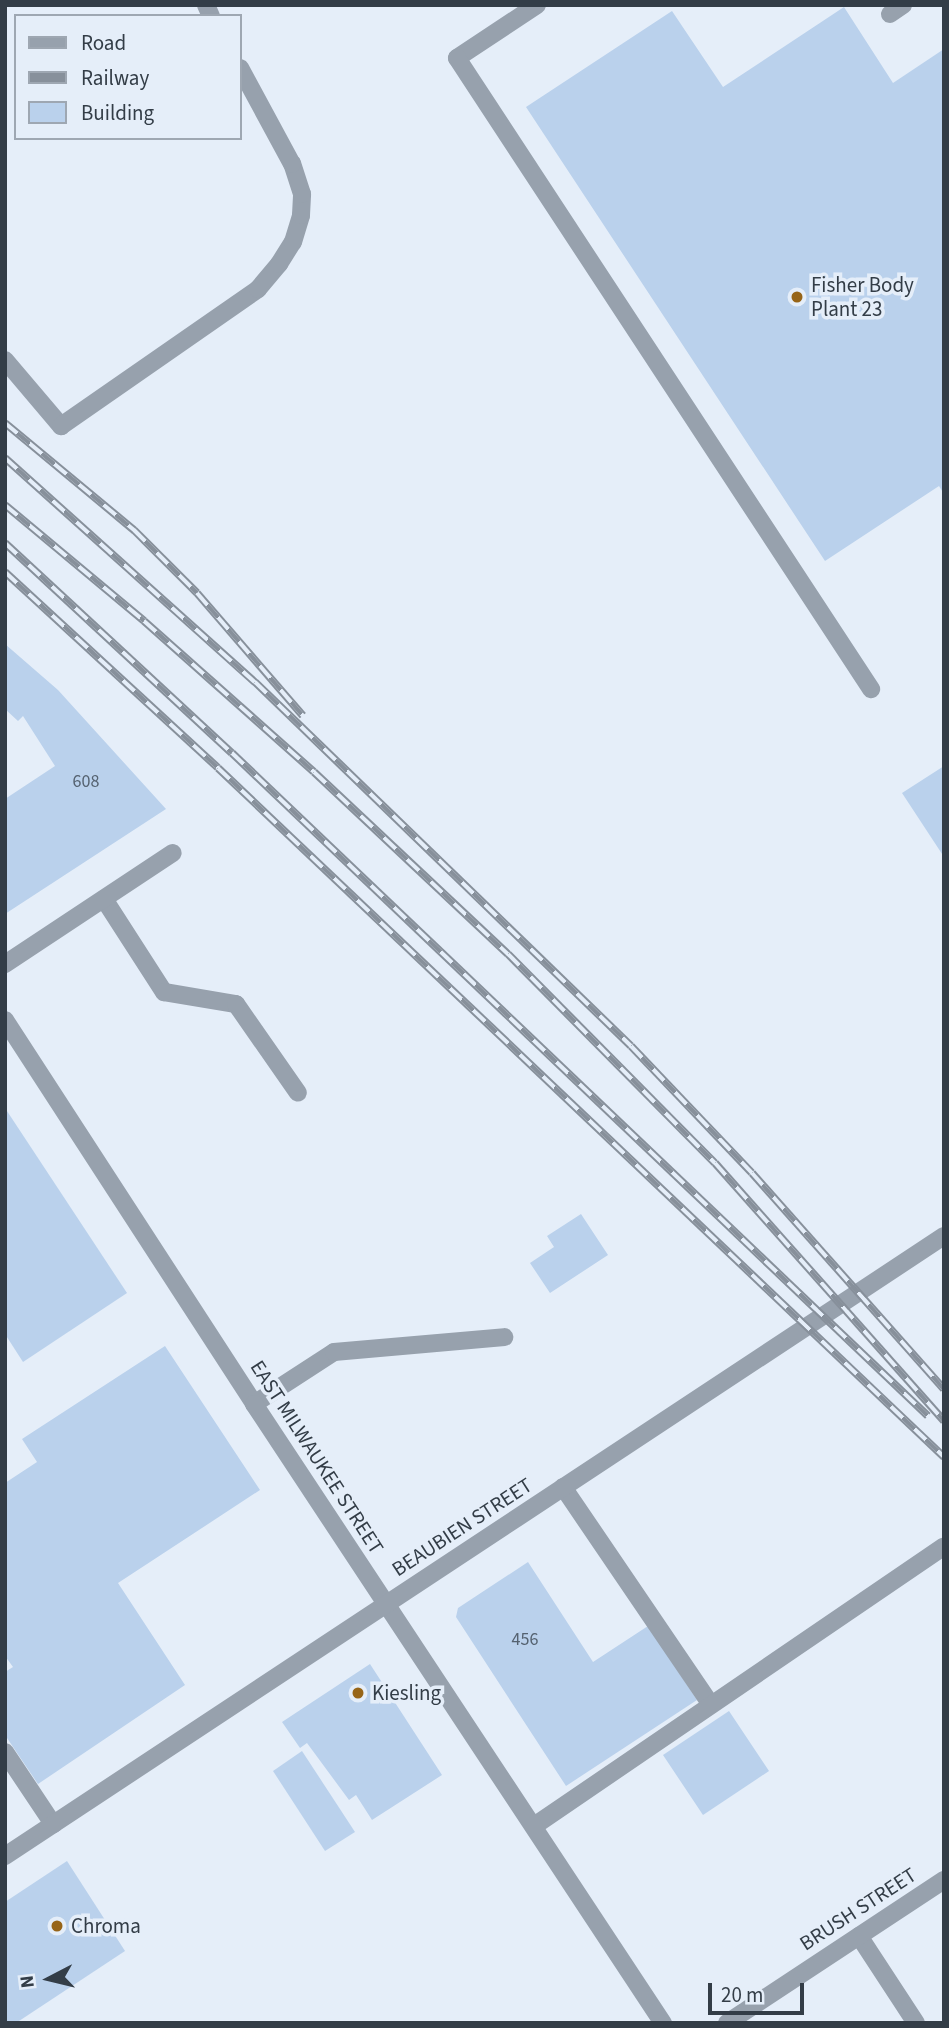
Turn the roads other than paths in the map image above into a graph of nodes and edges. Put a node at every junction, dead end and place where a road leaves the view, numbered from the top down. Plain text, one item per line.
1 (537, 5) edge
2 (242, 72) edge
3 (5, 360) edge
4 (871, 690) dead end
5 (173, 853) dead end
6 (104, 899) junction
7 (5, 964) edge
8 (5, 1020) edge
9 (298, 1093) dead end
10 (944, 1236) edge
11 (504, 1337) dead end
12 (254, 1404) junction
13 (563, 1487) junction
14 (944, 1546) edge
15 (388, 1603) junction
16 (711, 1705) junction
17 (5, 1752) edge
18 (54, 1824) junction
19 (534, 1826) junction
20 (5, 1856) edge
21 (944, 1880) edge
22 (859, 1936) junction
23 (663, 2023) edge
24 (727, 2023) edge
25 (916, 2023) edge

1 - 4 street
2 - 3 street
5 - 6 street
6 - 7 street
6 - 9 street
8 - 12 street, EAST MILWAUKEE STREET
10 - 13 street, BEAUBIEN STREET
11 - 12 street
12 - 15 street, EAST MILWAUKEE STREET
13 - 15 street, BEAUBIEN STREET
13 - 16 street
14 - 16 street
15 - 18 street, BEAUBIEN STREET
15 - 19 street, EAST MILWAUKEE STREET
16 - 19 street
17 - 18 street
18 - 20 street, BEAUBIEN STREET
19 - 23 street, EAST MILWAUKEE STREET
21 - 22 street, BRUSH STREET
22 - 24 street, BRUSH STREET
22 - 25 street

